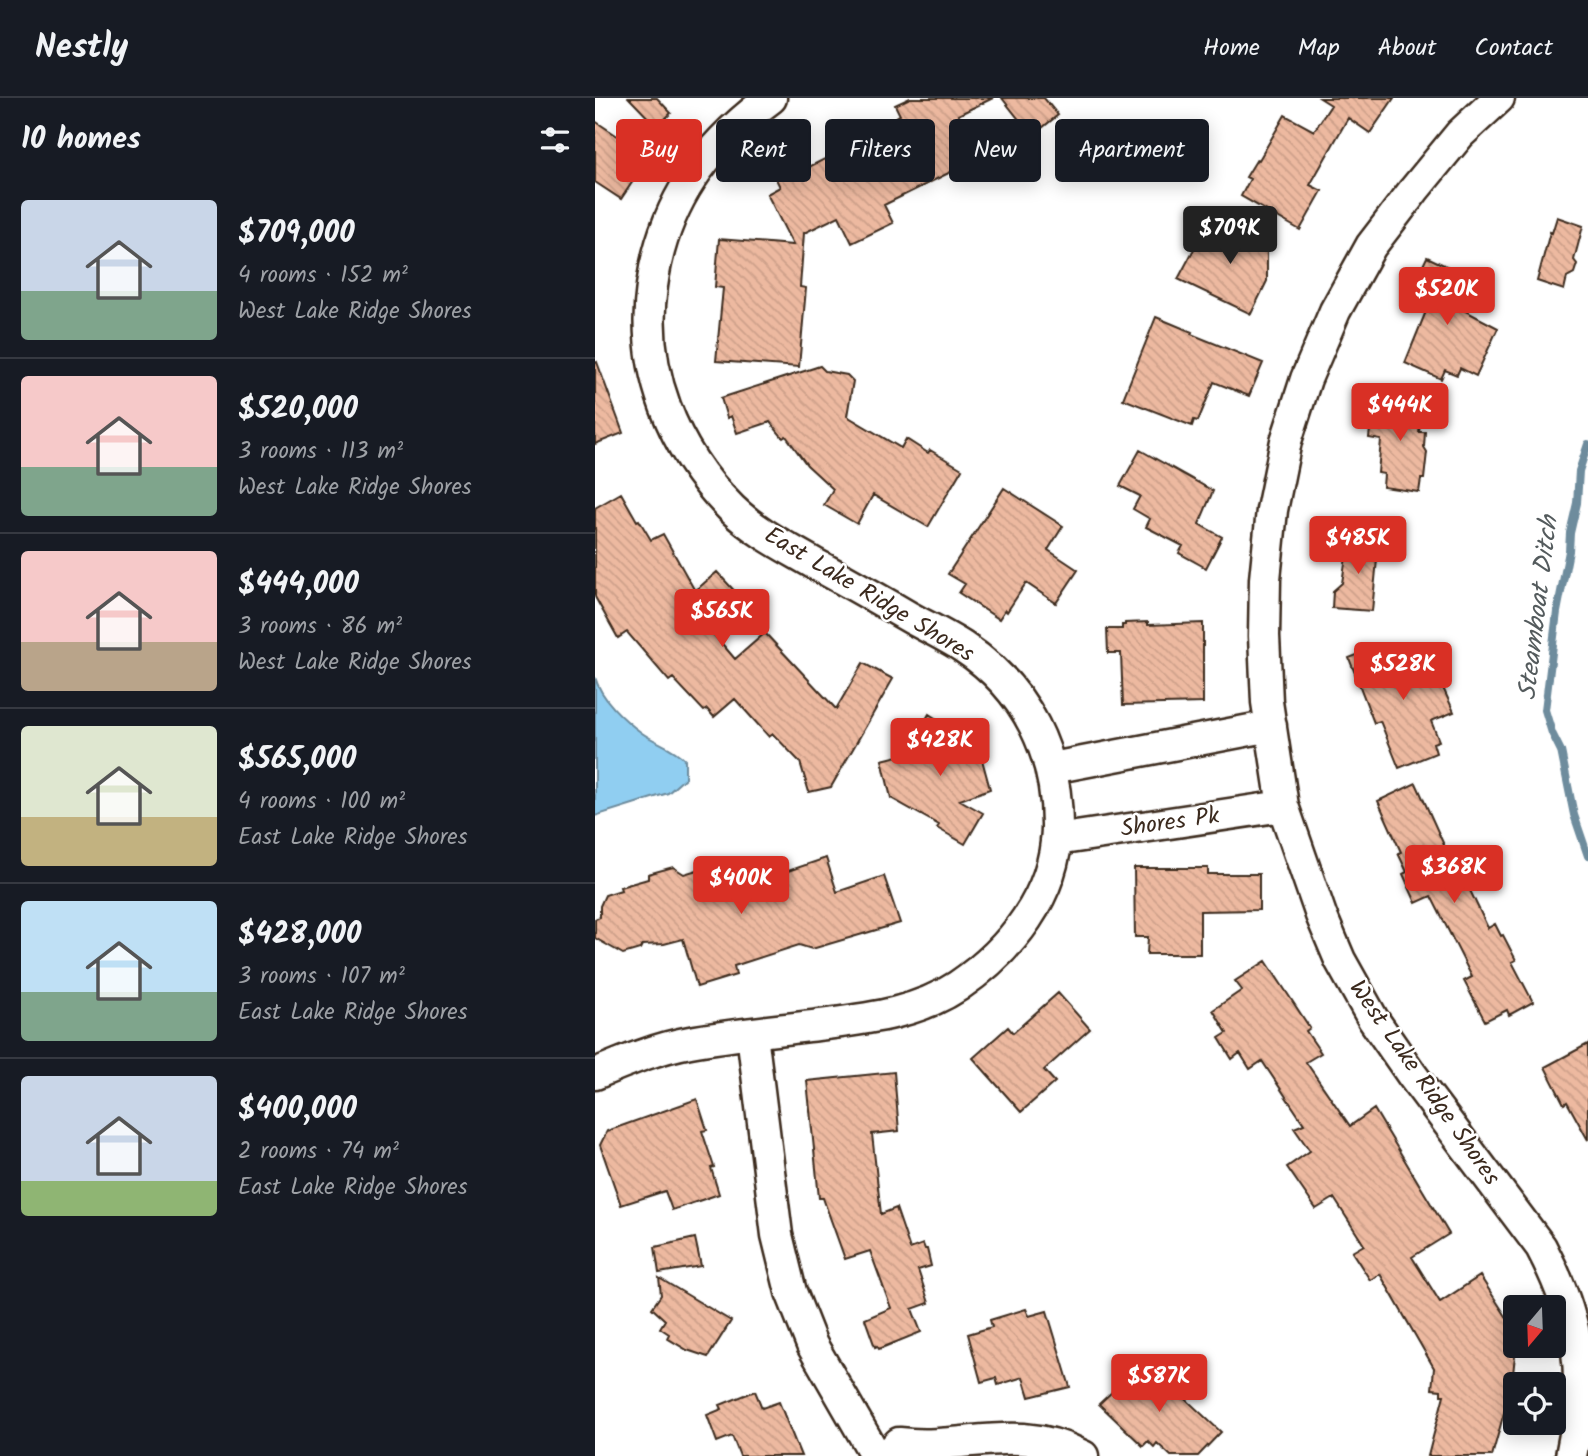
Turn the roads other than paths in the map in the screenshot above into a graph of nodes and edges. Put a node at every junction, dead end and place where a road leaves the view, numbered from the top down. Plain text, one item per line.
1 (771, 98) edge
2 (1499, 98) edge
3 (1271, 726) junction
4 (1052, 768) junction
5 (1283, 806) junction
6 (1056, 840) junction
7 (752, 1034) junction
8 (595, 1074) edge
9 (876, 1456) edge
10 (887, 1456) edge
11 (1083, 1456) edge
12 (1571, 1456) edge

1 - 4 street, East Lake Ridge Shores
2 - 3 street, West Lake Ridge Shores
3 - 4 street
3 - 5 street, West Lake Ridge Shores
4 - 6 street, East Lake Ridge Shores
5 - 6 street, Shores Pk
5 - 12 street, West Lake Ridge Shores
6 - 7 street, East Lake Ridge Shores
7 - 8 street, East Lake Ridge Shores
7 - 9 street
10 - 11 street

